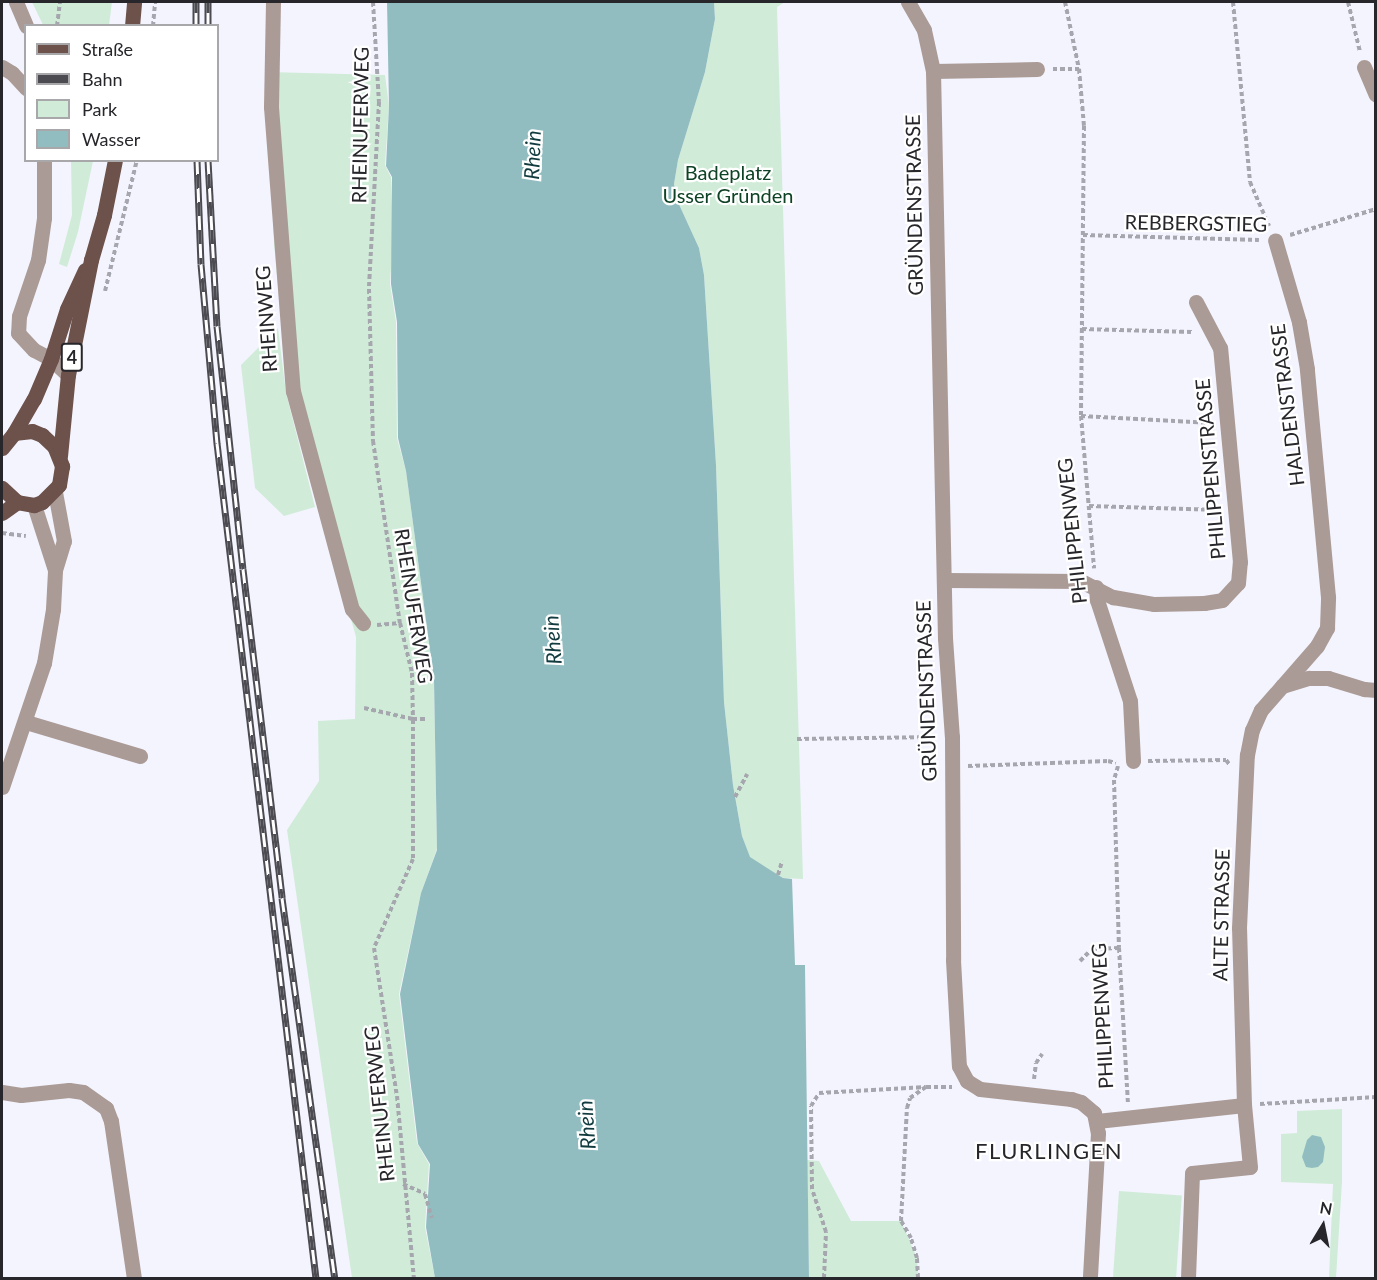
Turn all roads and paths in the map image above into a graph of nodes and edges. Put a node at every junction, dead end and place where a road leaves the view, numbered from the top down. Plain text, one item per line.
1 (16, 2) edge
2 (60, 2) edge
3 (134, 2) edge
4 (155, 2) edge
5 (273, 2) edge
6 (374, 2) edge
7 (908, 2) edge
8 (1065, 2) edge
9 (1233, 2) edge
10 (1348, 2) edge
11 (25, 24) edge
12 (57, 24) edge
13 (132, 24) edge
14 (153, 24) edge
15 (2, 67) edge
16 (1364, 67) joint
17 (1037, 69) joint
18 (1079, 69) junction
19 (933, 72) junction
20 (24, 86) edge
21 (1376, 94) edge
22 (44, 162) edge
23 (115, 162) edge
24 (1376, 209) edge
25 (1083, 235) junction
26 (1275, 240) junction
27 (91, 260) junction
28 (1196, 302) dead end
29 (1082, 329) junction
30 (1214, 333) junction
31 (51, 359) junction
32 (68, 375) junction
33 (1081, 416) junction
34 (1227, 424) junction
35 (14, 434) junction
36 (2, 448) edge
37 (60, 456) junction
38 (2, 488) edge
39 (55, 492) junction
40 (17, 502) junction
41 (34, 505) junction
42 (1089, 506) junction
43 (1236, 511) junction
44 (2, 513) edge
45 (2, 533) edge
46 (28, 537) dead end
47 (55, 570) junction
48 (944, 580) junction
49 (1096, 586) junction
50 (363, 622) dead end
51 (1279, 687) junction
52 (1376, 690) edge
53 (364, 708) dead end
54 (413, 719) junction
55 (428, 719) dead end
56 (26, 722) junction
57 (952, 737) junction
58 (797, 740) dead end
59 (140, 756) dead end
60 (1171, 761) dead end
61 (1126, 763) junction
62 (950, 766) junction
63 (747, 774) dead end
64 (2, 788) edge
65 (1246, 789) junction
66 (735, 797) dead end
67 (782, 861) dead end
68 (778, 875) dead end
69 (1119, 948) junction
70 (1080, 961) dead end
71 (1042, 1054) dead end
72 (973, 1086) junction
73 (926, 1087) junction
74 (2, 1092) edge
75 (1033, 1095) junction
76 (1376, 1097) edge
77 (1244, 1105) junction
78 (1129, 1118) junction
79 (1097, 1121) junction
80 (403, 1184) junction
81 (432, 1218) dead end
82 (134, 1278) edge
83 (414, 1278) edge
84 (824, 1278) edge
85 (918, 1278) edge
86 (1090, 1278) edge
87 (1188, 1278) edge

1 - 11 street
2 - 12 path
3 - 13 main road
4 - 14 path
5 - 50 street, RHEINWEG
6 - 54 path, RHEINUFERWEG
7 - 19 street, GRÜNDENSTRASSE
8 - 18 path, PHILIPPENWEG
9 - 26 path
10 - 16 path
15 - 20 street
16 - 21 street
17 - 18 path
17 - 19 street
18 - 25 path, PHILIPPENWEG
19 - 48 street, GRÜNDENSTRASSE
22 - 31 street
23 - 27 main road, 4
24 - 26 path, REBBERGSTIEG
25 - 26 path, REBBERGSTIEG
25 - 29 path, PHILIPPENWEG
26 - 51 street, HALDENSTRASSE
27 - 31 main road, 4
27 - 32 main road, 4
28 - 30 street, PHILIPPENSTRASSE
29 - 30 path
29 - 33 path, PHILIPPENWEG
30 - 34 street, PHILIPPENSTRASSE
31 - 32 street
31 - 35 main road, 4
32 - 37 main road, 4
33 - 34 path
33 - 42 path, PHILIPPENWEG
34 - 43 street, PHILIPPENSTRASSE
35 - 36 main road, 4
35 - 37 main road
37 - 39 main road, 4
38 - 40 main road
39 - 41 main road
39 - 47 street
40 - 41 main road
40 - 44 main road
41 - 47 street
42 - 43 path
42 - 49 path, PHILIPPENWEG
43 - 49 street, PHILIPPENSTRASSE
45 - 46 path
47 - 56 street
48 - 49 street, PHILIPPENSTRASSE
48 - 57 street, GRÜNDENSTRASSE
49 - 61 street, PHILIPPENWEG
51 - 52 street
51 - 65 street, ALTE STRASSE
53 - 54 path
54 - 55 path
54 - 80 path, RHEINUFERWEG
56 - 59 street
56 - 64 street
57 - 58 path
57 - 62 street, GRÜNDENSTRASSE
60 - 65 path
61 - 62 path
61 - 69 path, PHILIPPENWEG
62 - 72 street, GRÜNDENSTRASSE
63 - 66 path
65 - 77 street, ALTE STRASSE
67 - 68 path
69 - 70 path
69 - 78 path, PHILIPPENWEG
71 - 75 path
72 - 73 path
72 - 75 street
73 - 84 path
73 - 85 path
74 - 82 street
75 - 79 street
76 - 77 path
77 - 78 street
77 - 87 street, ALTE STRASSE
78 - 79 street
79 - 86 street
80 - 81 path
80 - 83 path, RHEINUFERWEG

